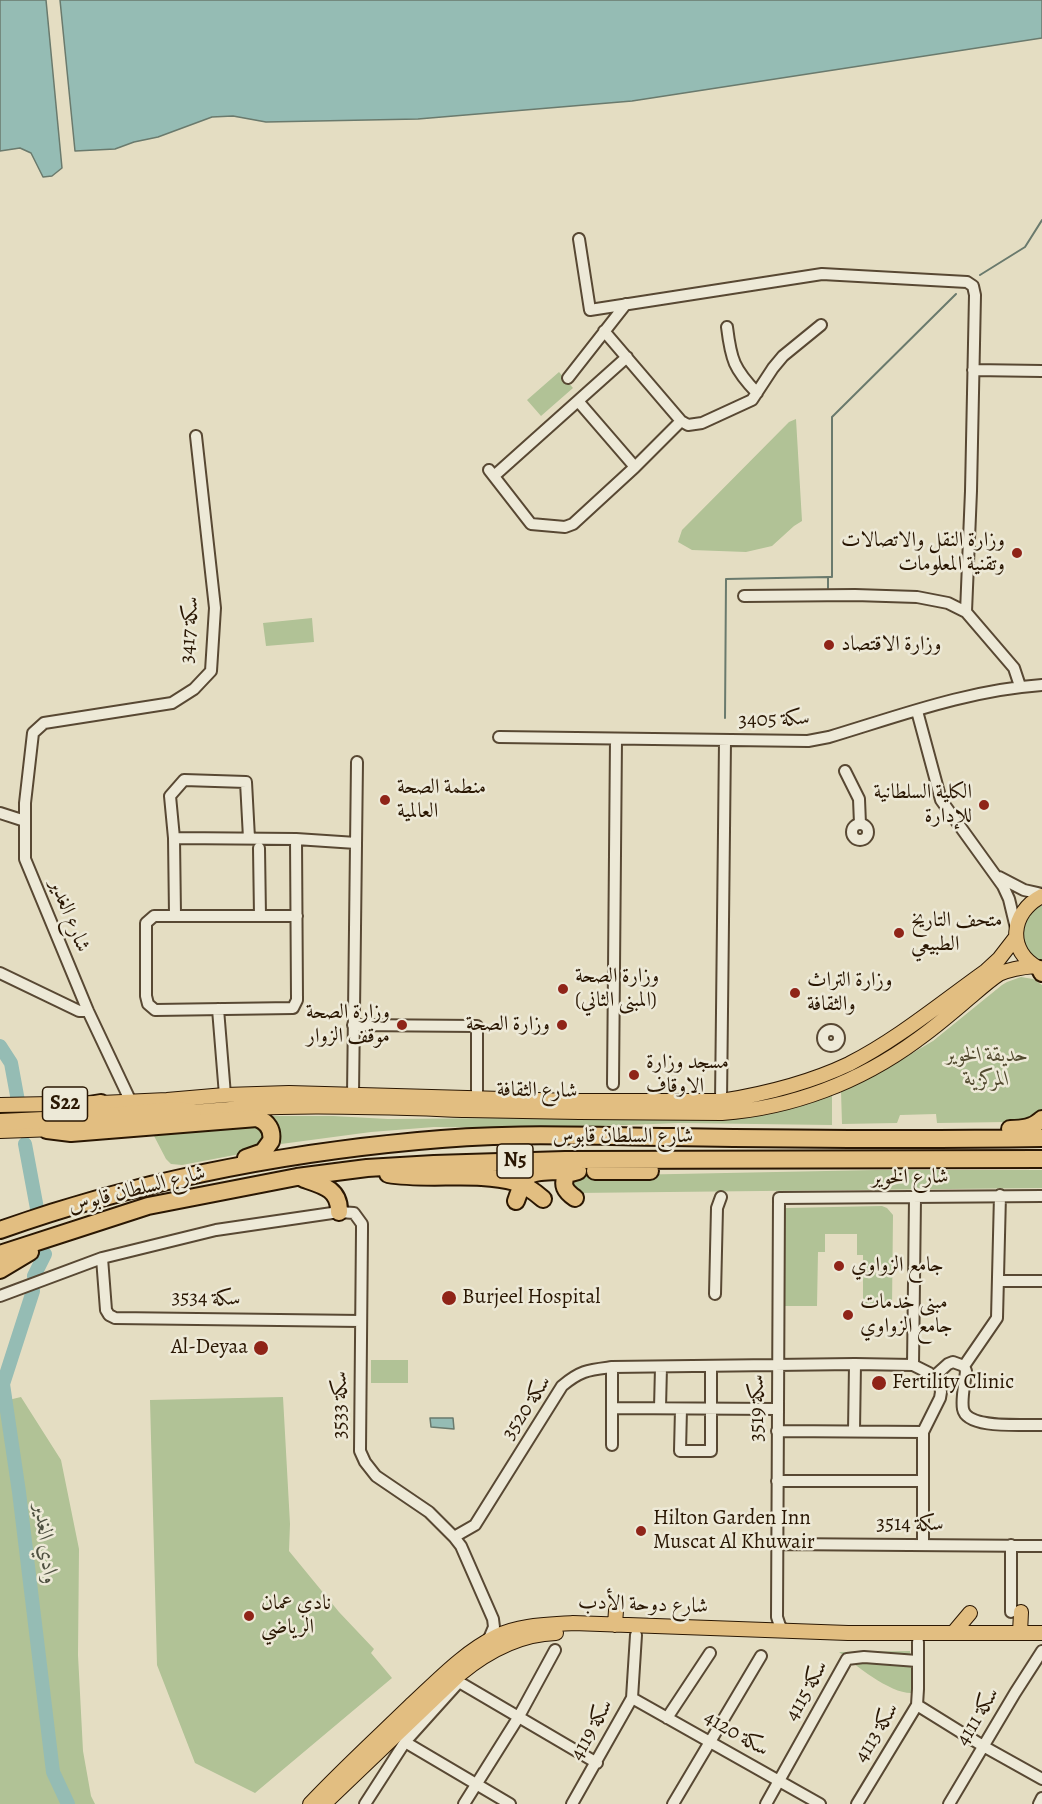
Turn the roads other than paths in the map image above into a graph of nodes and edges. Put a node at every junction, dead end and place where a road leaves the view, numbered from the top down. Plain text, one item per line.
1 (579, 239) dead end
2 (626, 304) junction
3 (821, 325) dead end
4 (726, 327) dead end
5 (604, 331) junction
6 (627, 357) junction
7 (973, 370) junction
8 (1042, 371) edge
9 (567, 378) dead end
10 (757, 393) junction
11 (578, 401) junction
12 (681, 421) junction
13 (196, 436) dead end
14 (635, 467) junction
15 (744, 596) dead end
16 (966, 612) junction
17 (1042, 685) edge
18 (1020, 687) junction
19 (917, 711) junction
20 (33, 733) joint
21 (499, 737) dead end
22 (616, 739) junction
23 (725, 741) junction
24 (357, 762) dead end
25 (844, 771) dead end
26 (0, 813) edge
27 (25, 821) junction
28 (860, 824) dead end
29 (174, 838) junction
30 (249, 838) junction
31 (296, 839) junction
32 (356, 843) junction
33 (259, 848) dead end
34 (994, 873) junction
35 (1042, 895) edge
36 (175, 915) junction
37 (260, 916) junction
38 (297, 916) junction
39 (1016, 933) junction
40 (1040, 969) edge
41 (0, 973) edge
42 (218, 1009) junction
43 (88, 1011) junction
44 (353, 1025) junction
45 (613, 1084) dead end
46 (225, 1095) junction
47 (353, 1095) junction
48 (477, 1099) junction
49 (721, 1101) junction
50 (131, 1102) junction
51 (101, 1103) junction
52 (0, 1105) edge
53 (763, 1108) junction
54 (193, 1112) junction
55 (0, 1113) edge
56 (636, 1113) junction
57 (87, 1118) junction
58 (1042, 1119) edge
59 (1, 1129) edge
60 (47, 1130) junction
61 (1042, 1138) edge
62 (896, 1140) junction
63 (1042, 1158) edge
64 (847, 1159) junction
65 (367, 1168) junction
66 (224, 1169) junction
67 (578, 1171) junction
68 (297, 1177) junction
69 (522, 1185) junction
70 (1000, 1195) junction
71 (1042, 1196) edge
72 (721, 1197) dead end
73 (574, 1198) dead end
74 (779, 1198) joint
75 (915, 1198) junction
76 (543, 1199) dead end
77 (516, 1201) dead end
78 (346, 1212) junction
79 (0, 1230) edge
80 (58, 1234) junction
81 (0, 1254) edge
82 (102, 1258) junction
83 (0, 1270) edge
84 (998, 1281) junction
85 (1042, 1281) edge
86 (715, 1294) dead end
87 (0, 1296) edge
88 (361, 1320) junction
89 (855, 1364) junction
90 (778, 1365) junction
91 (913, 1365) junction
92 (964, 1366) junction
93 (612, 1367) junction
94 (661, 1367) junction
95 (711, 1367) junction
96 (936, 1376) junction
97 (612, 1408) junction
98 (660, 1408) junction
99 (681, 1409) junction
100 (711, 1409) junction
101 (778, 1409) junction
102 (1042, 1425) edge
103 (777, 1431) junction
104 (854, 1431) junction
105 (923, 1432) junction
106 (612, 1446) dead end
107 (777, 1481) junction
108 (923, 1481) junction
109 (453, 1537) junction
110 (777, 1544) junction
111 (923, 1545) junction
112 (1011, 1545) junction
113 (1042, 1546) edge
114 (616, 1610) dead end
115 (1016, 1612) joint
116 (970, 1613) dead end
117 (777, 1617) junction
118 (493, 1619) junction
119 (615, 1625) junction
120 (521, 1629) junction
121 (765, 1630) junction
122 (785, 1631) junction
123 (954, 1632) junction
124 (1020, 1633) junction
125 (1042, 1633) edge
126 (636, 1635) junction
127 (488, 1642) junction
128 (918, 1642) junction
129 (1042, 1642) edge
130 (555, 1650) dead end
131 (1042, 1651) edge
132 (710, 1653) dead end
133 (762, 1656) dead end
134 (918, 1661) junction
135 (632, 1698) junction
136 (916, 1704) junction
137 (518, 1718) junction
138 (668, 1718) junction
139 (710, 1741) junction
140 (405, 1742) junction
141 (983, 1746) junction
142 (597, 1763) junction
143 (1042, 1779) edge
144 (779, 1781) junction
145 (475, 1784) junction
146 (1042, 1798) edge
147 (327, 1802) edge
148 (310, 1804) edge
149 (365, 1804) edge
150 (464, 1804) edge
151 (510, 1804) edge
152 (572, 1804) edge
153 (673, 1804) edge
154 (766, 1804) edge
155 (819, 1804) edge
156 (857, 1804) edge
157 (949, 1804) edge
158 (1039, 1804) edge

1 - 2 street
2 - 5 street
2 - 7 street
3 - 10 street
4 - 10 street
5 - 6 street
5 - 9 street
6 - 11 street
6 - 12 street
7 - 8 street
7 - 16 street
10 - 12 street
11 - 14 street
11 - 14 street
12 - 14 street
13 - 20 street, سكة 3417
15 - 16 street
16 - 18 street
17 - 18 street, سكة 3405
18 - 19 street, سكة 3405
19 - 23 street, سكة 3405
19 - 34 street
20 - 27 street, شارع الغدير
21 - 22 street, سكة 3405
22 - 23 street, سكة 3405
22 - 45 street
23 - 49 street
24 - 32 street
25 - 28 street
26 - 27 street
27 - 43 street, شارع الغدير
29 - 30 street
29 - 30 street
29 - 36 street
30 - 31 street
31 - 32 street
31 - 38 street
32 - 44 street
33 - 37 street
34 - 35 street
34 - 39 street
35 - 39 main road, شارع الثقافة
36 - 37 street
36 - 42 street
37 - 38 street
38 - 42 street
39 - 40 main road
39 - 49 main road, شارع الثقافة
40 - 53 main road, شارع الثقافة
41 - 43 street
42 - 46 street
43 - 50 street, شارع الغدير
44 - 47 street
44 - 48 street
46 - 47 main road, شارع الثقافة
46 - 50 main road, شارع الثقافة
47 - 48 main road, شارع الثقافة
48 - 49 main road, شارع الثقافة
49 - 53 main road
49 - 56 main road
50 - 51 main road, S22
50 - 57 highway
51 - 52 main road, S22
51 - 55 highway
53 - 56 main road, شارع الثقافة
54 - 56 main road, شارع الثقافة
54 - 57 highway
54 - 60 main road, شارع الثقافة
57 - 59 highway
58 - 62 highway
59 - 60 main road, شارع الثقافة
60 - 66 highway
61 - 62 highway, شارع السلطان قابوس / N5
62 - 66 highway, شارع السلطان قابوس / N5
63 - 64 highway, شارع السلطان قابوس / N5
64 - 65 highway, شارع السلطان قابوس / N5
64 - 67 highway
65 - 68 highway, شارع السلطان قابوس / N5
65 - 69 highway
66 - 79 highway, شارع السلطان قابوس / N5
67 - 69 highway
67 - 73 highway
68 - 78 highway
68 - 80 highway, شارع السلطان قابوس / N5
69 - 76 highway
69 - 77 highway
70 - 71 street, شارع الخوير
70 - 75 street, شارع الخوير
70 - 84 street
72 - 86 street
74 - 75 street, شارع الخوير
74 - 90 street, سكة 3519
75 - 91 street
78 - 82 street
78 - 88 street, سكة 3533
80 - 81 highway, شارع السلطان قابوس / N5
80 - 83 highway
82 - 87 street
82 - 88 street, سكة 3534
84 - 85 street
84 - 92 street
88 - 109 street, سكة 3533
89 - 90 street, سكة 3520
89 - 91 street, سكة 3520
89 - 104 street
90 - 95 street, سكة 3520
90 - 101 street, سكة 3519
91 - 96 street
92 - 96 street
92 - 102 street
93 - 94 street, سكة 3520
93 - 97 street
93 - 109 street, سكة 3520
94 - 95 street, سكة 3520
94 - 98 street
95 - 100 street
96 - 105 street
97 - 98 street
97 - 106 street
98 - 99 street
99 - 100 street
99 - 100 street
100 - 101 street
101 - 103 street, سكة 3519
103 - 104 street
103 - 107 street, سكة 3519
104 - 105 street
105 - 108 street
107 - 108 street
107 - 110 street, سكة 3519
108 - 111 street
109 - 118 street, سكة 3533
110 - 111 street, سكة 3514
110 - 117 street, سكة 3519
111 - 112 street, سكة 3514
112 - 113 street, سكة 3514
112 - 115 street
114 - 119 main road
115 - 124 main road
116 - 123 main road
117 - 121 street
117 - 122 street, سكة 3519
118 - 120 street
118 - 127 street
119 - 120 main road, شارع دوحة الأدب
119 - 121 main road, شارع دوحة الأدب
120 - 127 main road, شارع دوحة الأدب
121 - 122 main road, شارع دوحة الأدب
122 - 123 main road, شارع دوحة الأدب
123 - 124 main road, شارع دوحة الأدب
124 - 125 main road, شارع دوحة الأدب
126 - 128 main road, شارع دوحة الأدب
126 - 135 street, سكة 4119
126 - 147 main road, شارع دوحة الأدب
127 - 148 main road, شارع دوحة الأدب
128 - 129 main road, شارع دوحة الأدب
128 - 134 street, سكة 4113
130 - 137 street
131 - 141 street, سكة 4111
132 - 138 street
133 - 139 street
134 - 136 street, سكة 4113
134 - 144 street, سكة 4115
135 - 138 street, سكة 4120
135 - 142 street, سكة 4119
136 - 141 street
136 - 156 street, سكة 4113
137 - 140 street
137 - 142 street
137 - 145 street
138 - 139 street, سكة 4120
139 - 144 street, سكة 4120
139 - 153 street
140 - 145 street
140 - 149 street
141 - 143 street
141 - 157 street, سكة 4111
142 - 152 street, سكة 4119
144 - 154 street, سكة 4115
144 - 155 street, سكة 4120
145 - 150 street
145 - 151 street
146 - 158 street

